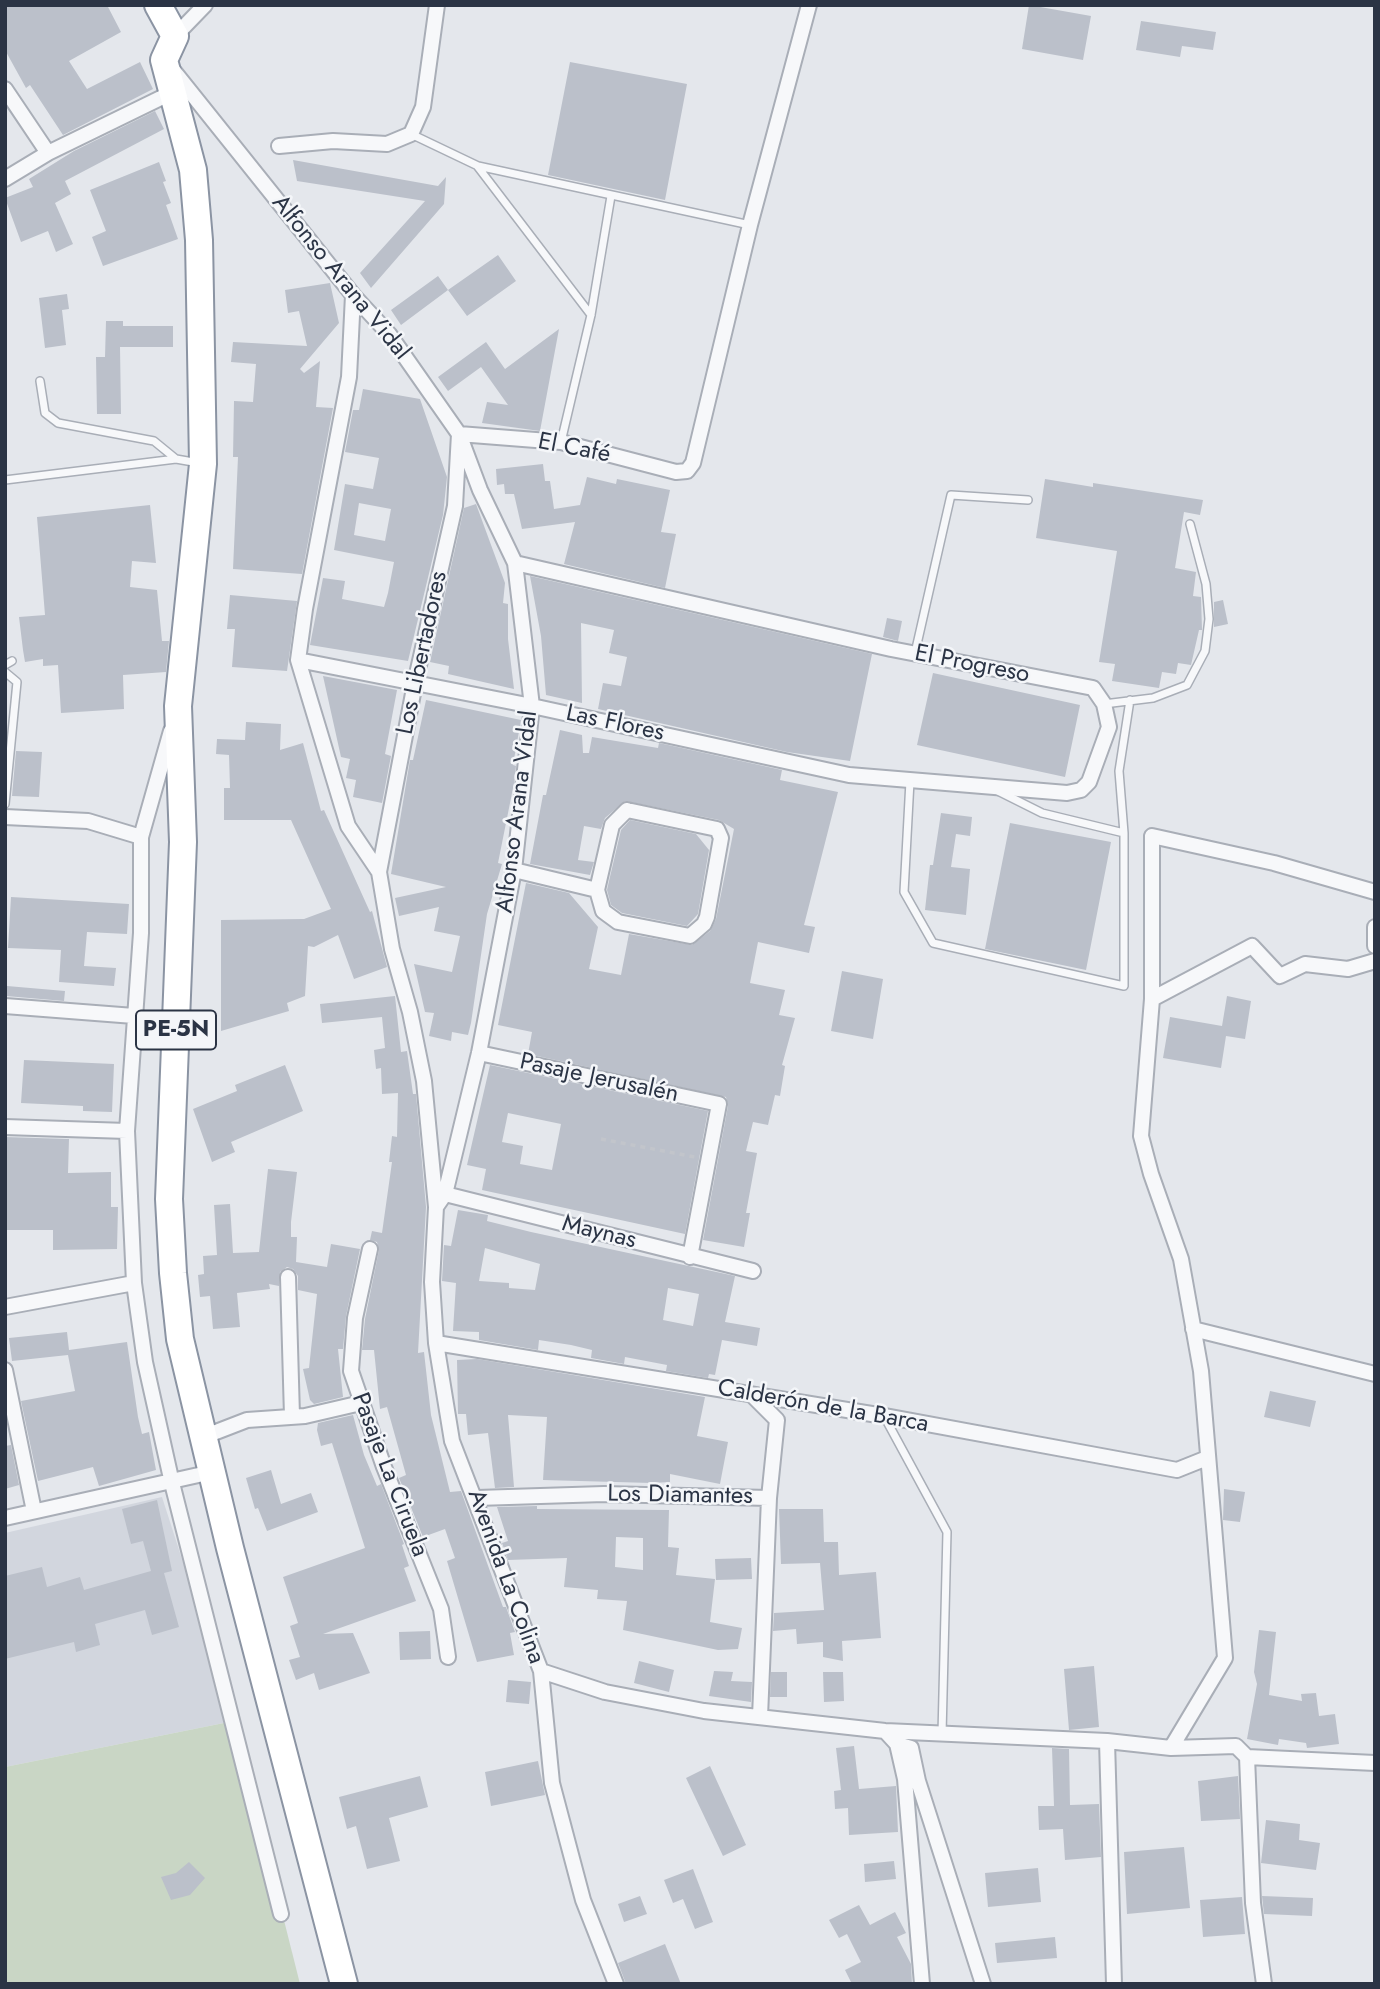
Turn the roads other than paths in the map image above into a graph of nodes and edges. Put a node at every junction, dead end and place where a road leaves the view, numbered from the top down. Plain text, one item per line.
1 (158, 5) edge
2 (205, 5) edge
3 (437, 5) edge
4 (809, 5) edge
5 (170, 48) junction
6 (5, 89) edge
7 (173, 92) junction
8 (411, 134) junction
9 (279, 146) dead end
10 (48, 153) junction
11 (478, 166) junction
12 (5, 179) edge
13 (611, 196) junction
14 (750, 225) junction
15 (353, 295) junction
16 (590, 315) junction
17 (40, 381) dead end
18 (459, 434) junction
19 (561, 442) junction
20 (176, 459) junction
21 (203, 464) junction
22 (5, 480) edge
23 (1028, 500) dead end
24 (1190, 524) dead end
25 (514, 563) junction
26 (915, 654) junction
27 (298, 660) junction
28 (5, 672) edge
29 (415, 684) junction
30 (1130, 701) junction
31 (1104, 704) junction
32 (178, 706) junction
33 (532, 706) junction
34 (911, 780) junction
35 (990, 787) junction
36 (5, 804) edge
37 (5, 817) edge
38 (1124, 833) junction
39 (141, 837) junction
40 (514, 870) junction
41 (379, 872) junction
42 (597, 890) junction
43 (1375, 892) edge
44 (1375, 927) edge
45 (1375, 946) edge
46 (1375, 961) edge
47 (1152, 999) junction
48 (5, 1006) edge
49 (134, 1016) junction
50 (479, 1054) junction
51 (5, 1127) edge
52 (127, 1130) junction
53 (445, 1194) junction
54 (436, 1207) junction
55 (370, 1249) dead end
56 (690, 1257) junction
57 (753, 1271) dead end
58 (288, 1277) dead end
59 (134, 1283) junction
60 (5, 1307) edge
61 (1193, 1328) junction
62 (436, 1343) junction
63 (5, 1370) edge
64 (1375, 1374) edge
65 (751, 1394) junction
66 (360, 1403) junction
67 (292, 1416) junction
68 (884, 1416) junction
69 (204, 1437) junction
70 (1207, 1458) junction
71 (212, 1472) junction
72 (172, 1483) junction
73 (769, 1498) junction
74 (477, 1499) junction
75 (34, 1511) junction
76 (5, 1518) edge
77 (448, 1657) dead end
78 (541, 1671) junction
79 (760, 1717) junction
80 (885, 1731) junction
81 (942, 1734) junction
82 (1107, 1741) junction
83 (897, 1744) junction
84 (1171, 1748) junction
85 (1247, 1757) junction
86 (1375, 1763) edge
87 (281, 1914) dead end
88 (344, 1984) edge
89 (616, 1984) edge
90 (922, 1984) edge
91 (983, 1984) edge
92 (1114, 1984) edge
93 (1264, 1984) edge

1 - 5 highway, PE-5N
2 - 5 street
3 - 8 street
4 - 14 street
5 - 7 highway, PE-5N
5 - 15 street, Alfonso Arana Vidal
6 - 10 street
7 - 10 street
7 - 21 highway, PE-5N
8 - 9 street
8 - 11 lane
10 - 12 street
11 - 13 lane
11 - 16 lane
13 - 14 lane
13 - 16 lane
14 - 19 street, El Café
15 - 18 street, Alfonso Arana Vidal
15 - 27 street
16 - 19 lane
17 - 20 lane
18 - 19 street, El Café
18 - 25 street, Alfonso Arana Vidal
18 - 29 street, Los Libertadores
20 - 21 lane
20 - 22 lane
21 - 32 highway, PE-5N
23 - 26 lane
24 - 30 lane
25 - 26 street, El Progreso
25 - 33 street, Alfonso Arana Vidal
26 - 31 street, El Progreso
27 - 29 street, Las Flores
27 - 41 street
28 - 36 lane
29 - 33 street, Las Flores
29 - 41 street, Los Libertadores
30 - 31 lane
30 - 38 lane
31 - 35 street
32 - 39 street
32 - 69 highway, PE-5N
33 - 34 street, Las Flores
33 - 40 street, Alfonso Arana Vidal
34 - 35 street
34 - 38 lane
35 - 38 lane
37 - 39 street
39 - 49 street
40 - 42 street
40 - 50 street, Alfonso Arana Vidal
41 - 54 street, Avenida La Colina
42 - 42 street
43 - 47 street
44 - 45 street
46 - 47 street
47 - 61 street
48 - 49 street
49 - 52 street
50 - 53 street, Alfonso Arana Vidal
50 - 56 street, Pasaje Jerusalén
51 - 52 street
52 - 59 street
53 - 54 street, Alfonso Arana Vidal
53 - 56 street, Maynas
54 - 62 street, Avenida La Colina
55 - 66 street, Pasaje La Ciruela
56 - 57 street, Maynas
58 - 67 street
59 - 60 street
59 - 72 street
61 - 64 street
61 - 70 street
62 - 65 street, Calderón de la Barca
62 - 74 street, Avenida La Colina
63 - 75 street
65 - 68 street, Calderón de la Barca
65 - 73 street, Los Diamantes
66 - 67 street
66 - 77 street, Pasaje La Ciruela
67 - 69 street
68 - 70 street, Calderón de la Barca
68 - 81 lane
69 - 71 highway, PE-5N
70 - 84 street
71 - 72 street
71 - 88 highway, PE-5N
72 - 75 street
72 - 87 street
73 - 74 street, Los Diamantes
73 - 79 street
74 - 78 street, Avenida La Colina
75 - 76 street
78 - 79 street
78 - 89 street, Avenida La Colina
79 - 80 street
80 - 81 street
80 - 83 street
81 - 82 street
82 - 84 street
82 - 92 street
83 - 90 street
83 - 91 street
84 - 85 street
85 - 86 street
85 - 93 street

